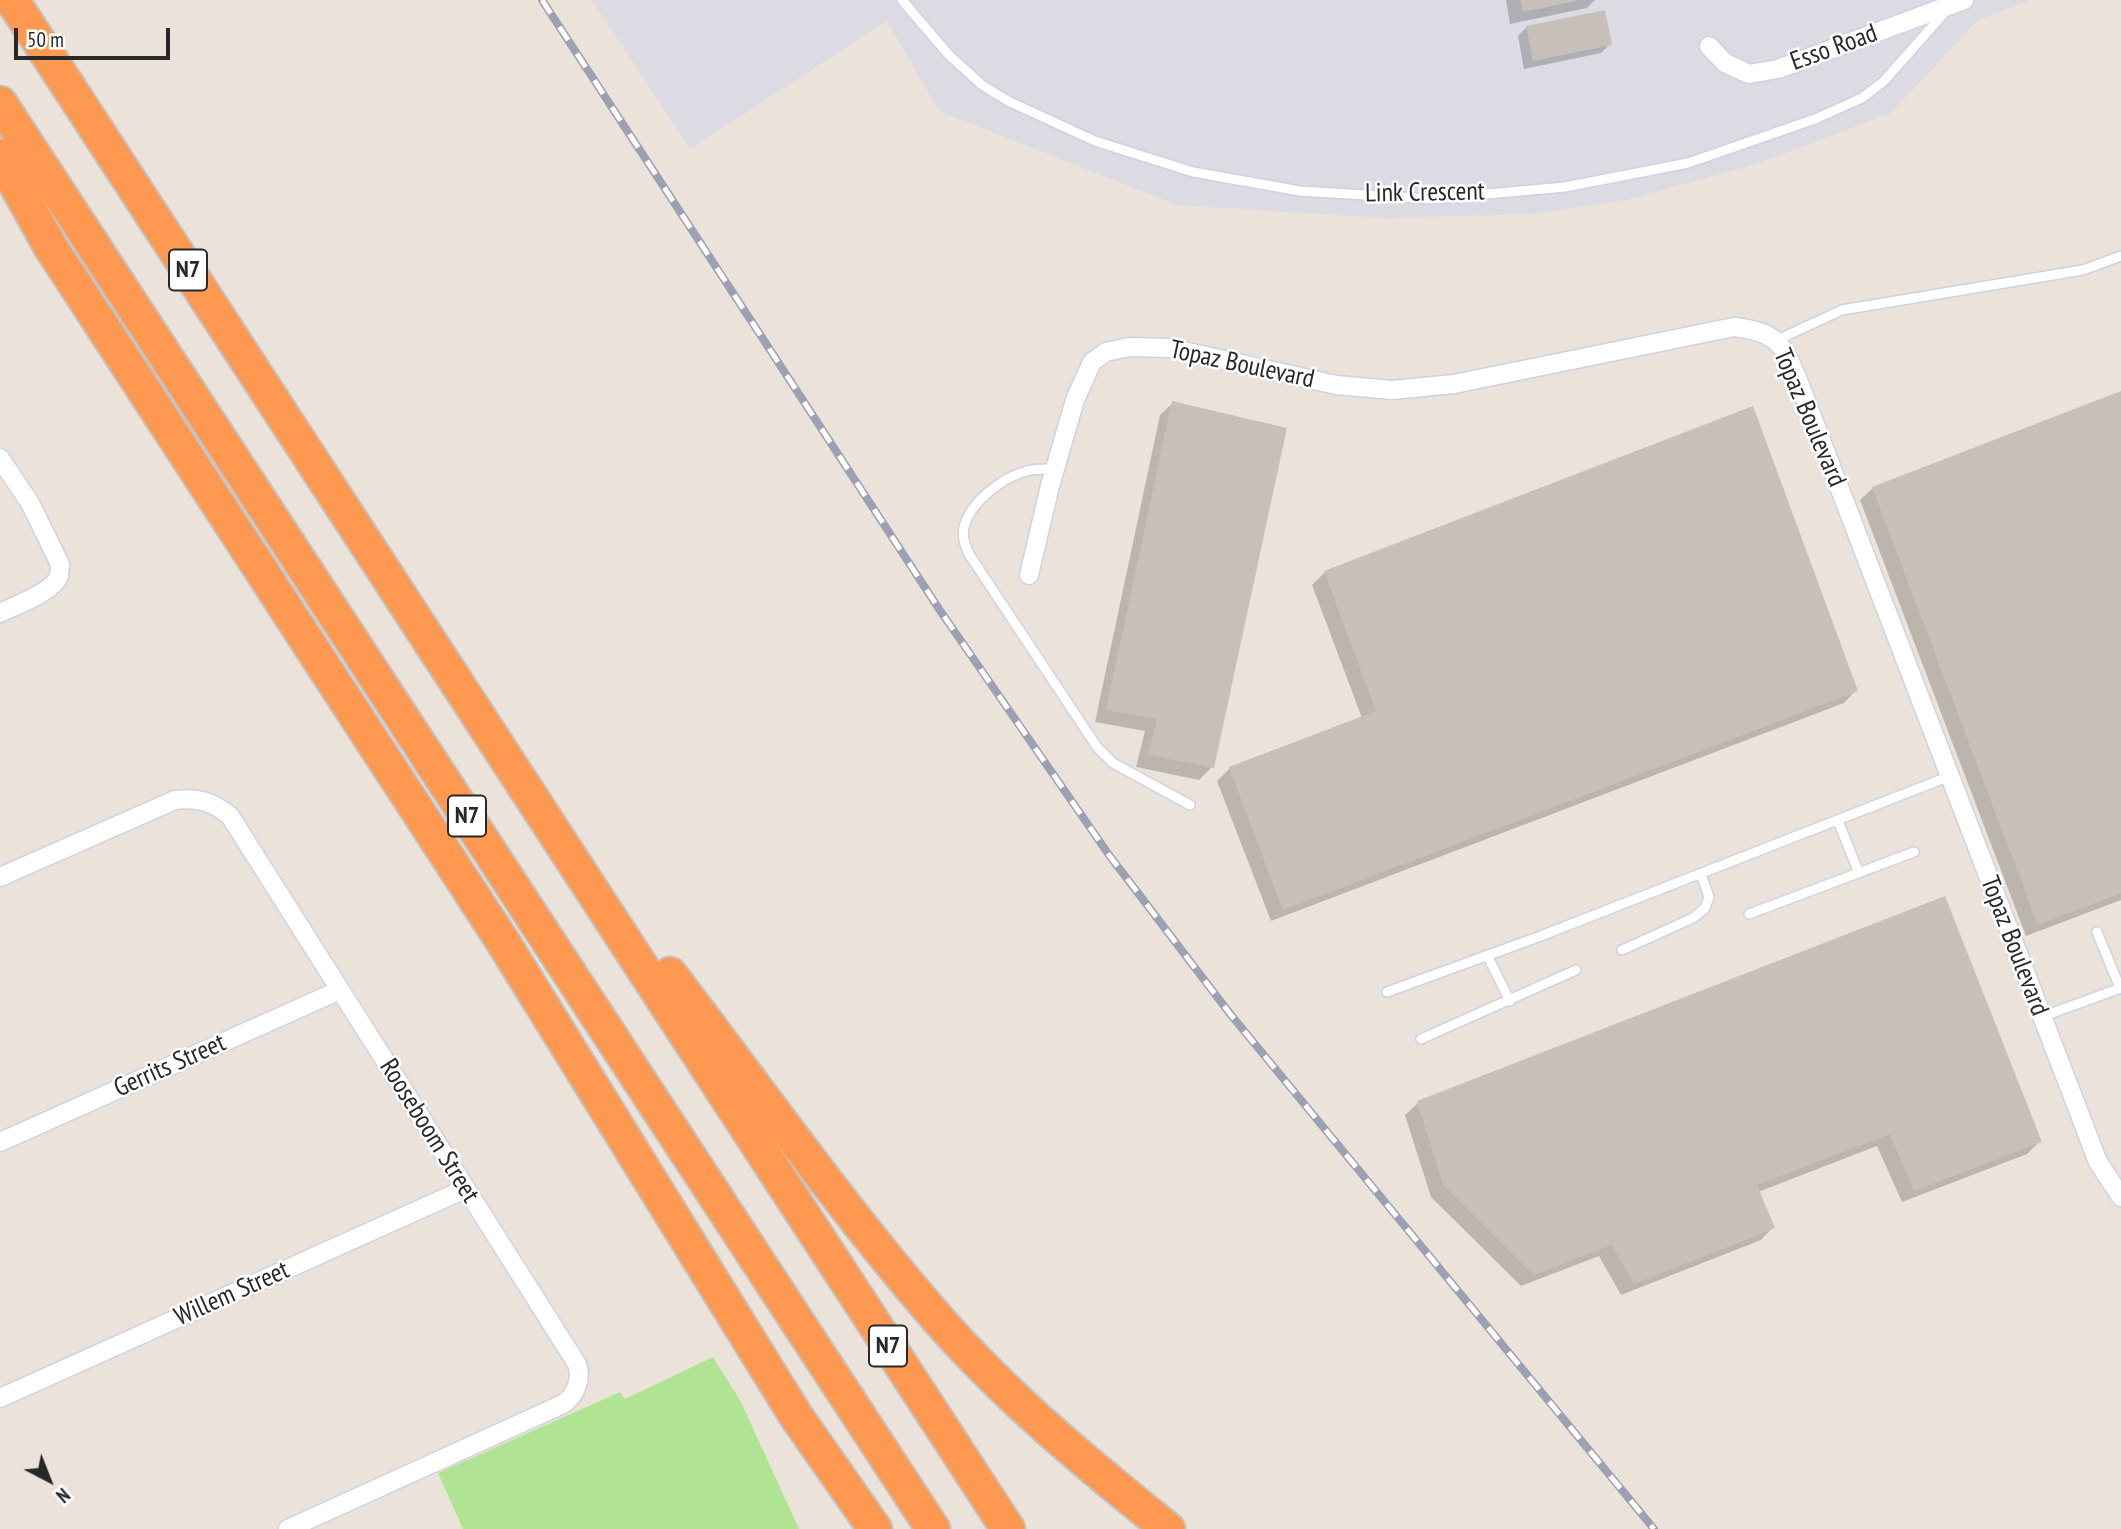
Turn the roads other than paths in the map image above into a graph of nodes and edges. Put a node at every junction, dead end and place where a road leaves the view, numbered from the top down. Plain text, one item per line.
1 (12, 0) edge
2 (902, 0) edge
3 (1958, 2) edge
4 (1709, 46) dead end
5 (0, 103) edge
6 (0, 156) edge
7 (2121, 256) edge
8 (1777, 341) junction
9 (0, 458) edge
10 (1055, 470) junction
11 (1029, 575) dead end
12 (0, 612) edge
13 (1950, 776) junction
14 (519, 778) junction
15 (1190, 805) dead end
16 (1838, 821) junction
17 (1914, 852) dead end
18 (1859, 873) junction
19 (1701, 874) junction
20 (0, 877) edge
21 (1749, 914) dead end
22 (2098, 932) dead end
23 (1622, 950) dead end
24 (1487, 955) junction
25 (1576, 970) dead end
26 (2120, 988) edge
27 (340, 990) junction
28 (1387, 992) dead end
29 (1510, 1001) junction
30 (2041, 1017) junction
31 (1421, 1039) dead end
32 (0, 1142) edge
33 (464, 1189) junction
34 (2121, 1196) edge
35 (0, 1398) edge
36 (796, 1416) junction
37 (288, 1529) edge
38 (855, 1529) edge
39 (875, 1529) edge
40 (933, 1529) edge
41 (1008, 1529) edge
42 (1168, 1529) edge

1 - 14 highway, N7
2 - 3 lane, Link Crescent
3 - 4 street, Esso Road
5 - 40 highway, N7
6 - 36 highway
7 - 8 lane
8 - 10 street, Topaz Boulevard
8 - 13 street, Topaz Boulevard
9 - 12 street
10 - 11 street, Topaz Boulevard
10 - 15 lane
13 - 16 lane
13 - 30 street, Topaz Boulevard
14 - 41 highway, N7
14 - 42 highway
16 - 18 lane
16 - 19 lane
17 - 18 lane
18 - 21 lane
19 - 23 lane
19 - 24 lane
20 - 27 street, Rooseboom Street
22 - 26 lane
24 - 28 lane
24 - 29 lane
25 - 29 lane
26 - 30 lane
27 - 32 street, Gerrits Street
27 - 33 street, Rooseboom Street
29 - 31 lane
30 - 34 street, Topaz Boulevard
33 - 35 street, Willem Street
33 - 37 street, Rooseboom Street
36 - 38 highway
36 - 39 highway

